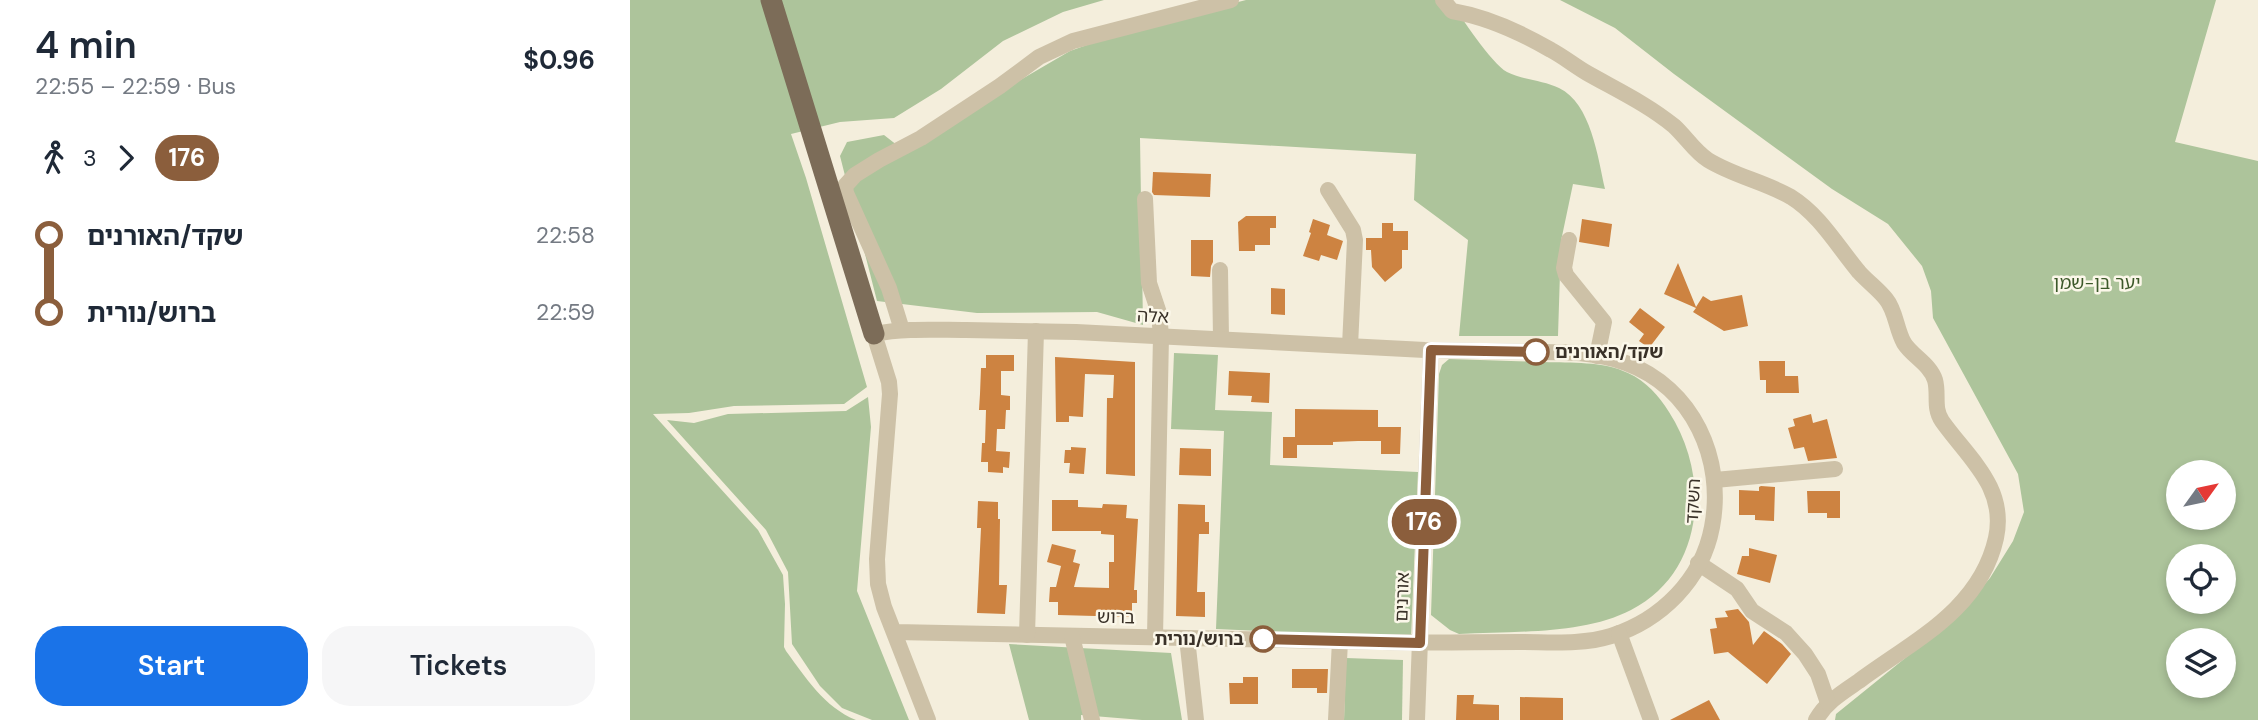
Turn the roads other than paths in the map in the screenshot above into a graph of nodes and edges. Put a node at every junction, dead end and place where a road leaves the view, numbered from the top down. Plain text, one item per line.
1 (771, 0) edge
2 (1231, 0) edge
3 (1443, 0) edge
4 (1328, 190) dead end
5 (1146, 199) dead end
6 (1569, 240) dead end
7 (1220, 270) dead end
8 (902, 330) junction
9 (1036, 331) junction
10 (874, 334) junction
11 (1161, 336) junction
12 (1221, 339) junction
13 (1350, 346) junction
14 (1431, 350) junction
15 (1597, 356) junction
16 (1835, 468) dead end
17 (1715, 480) junction
18 (1699, 563) junction
19 (895, 632) junction
20 (1619, 633) junction
21 (1027, 635) junction
22 (1072, 636) junction
23 (1154, 637) junction
24 (1187, 638) junction
25 (1340, 641) junction
26 (1420, 643) junction
27 (1828, 703) junction
28 (928, 720) edge
29 (1092, 720) edge
30 (1196, 720) edge
31 (1336, 720) edge
32 (1418, 720) edge
33 (1651, 720) edge
34 (1816, 720) edge

1 - 10 main road
2 - 8 street
3 - 27 street
4 - 13 street
5 - 11 street
6 - 15 street
7 - 12 street
8 - 9 street, אלה
8 - 10 street, אלה
9 - 11 street, אלה
9 - 21 street
10 - 19 street
11 - 12 street, אלה
11 - 23 street
12 - 13 street, אלה
13 - 14 street, אלה
14 - 15 street, השקד
14 - 26 street, אורנים
15 - 17 street, השקד
16 - 17 street
17 - 18 street, השקד
18 - 20 street, השקד
18 - 27 street
19 - 21 street, ברוש
19 - 28 street
20 - 26 street, השקד
20 - 33 street
21 - 22 street, ברוש
22 - 23 street, ברוש
22 - 29 street
23 - 24 street, ברוש
24 - 25 street, ברוש
24 - 30 street
25 - 26 street, ברוש
25 - 31 street
26 - 32 street, אורנים
27 - 34 street

